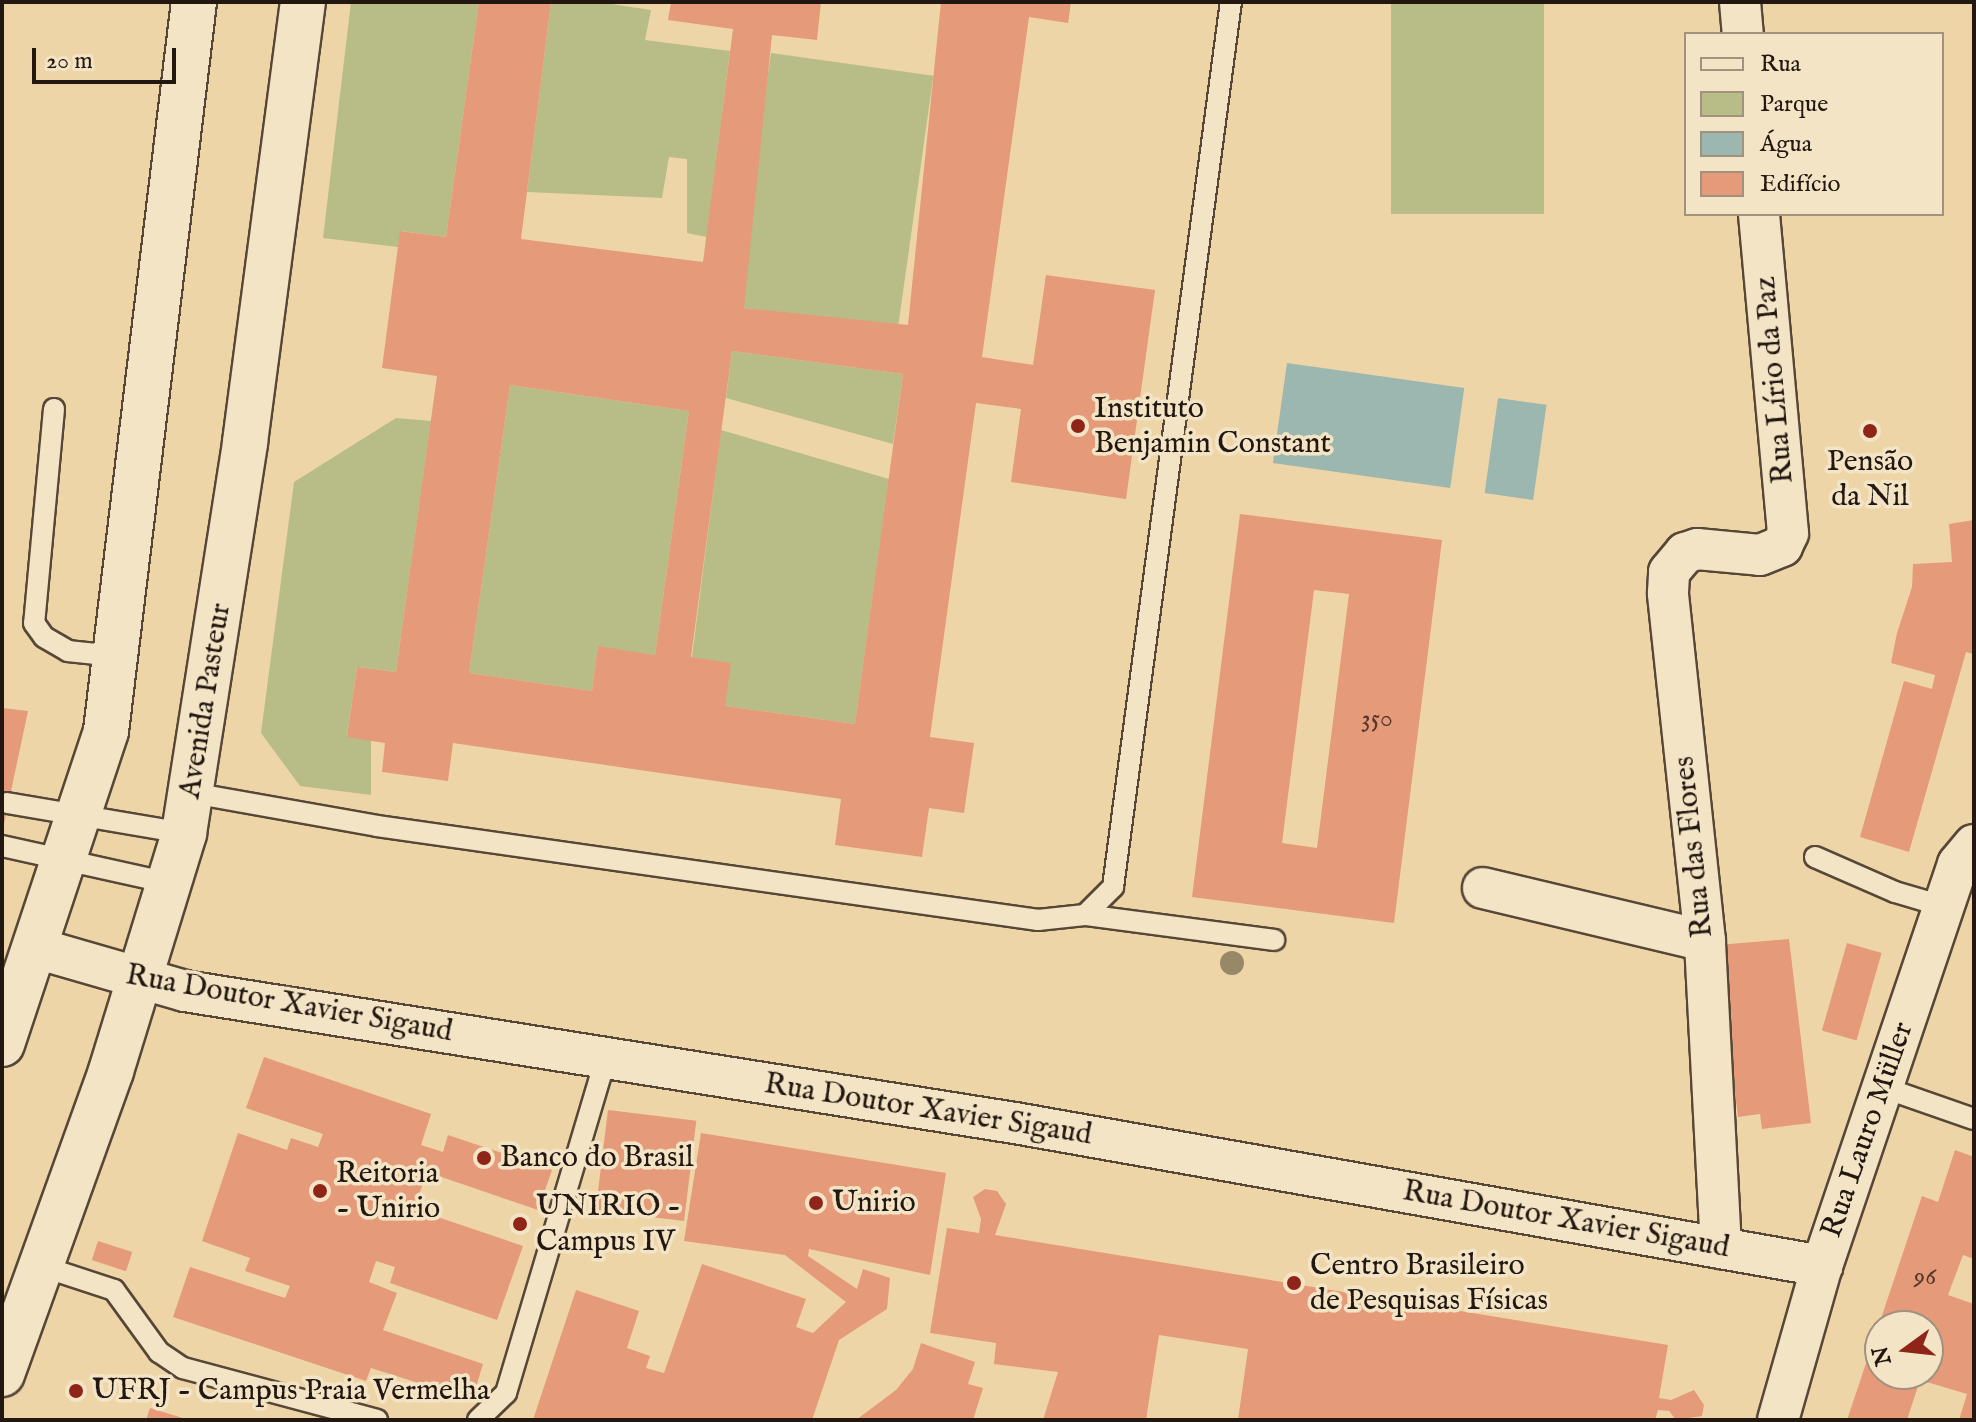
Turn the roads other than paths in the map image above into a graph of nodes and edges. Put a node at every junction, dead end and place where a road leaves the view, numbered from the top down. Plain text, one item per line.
1 (194, 2) edge
2 (303, 2) edge
3 (1231, 2) edge
4 (1740, 2) edge
5 (1743, 32) edge
6 (1759, 216) edge
7 (54, 409) dead end
8 (1782, 546) joint
9 (115, 656) junction
10 (7, 803) dead end
11 (188, 813) junction
12 (80, 815) junction
13 (1973, 845) edge
14 (2, 846) edge
15 (1815, 857) dead end
16 (67, 858) junction
17 (169, 883) junction
18 (1483, 888) dead end
19 (1943, 906) junction
20 (1085, 915) junction
21 (1274, 940) dead end
22 (1705, 941) junction
23 (36, 948) junction
24 (139, 981) junction
25 (2, 1044) edge
26 (606, 1058) junction
27 (1882, 1087) junction
28 (1974, 1119) edge
29 (1721, 1248) junction
30 (41, 1266) junction
31 (1822, 1266) junction
32 (2, 1374) edge
33 (377, 1420) edge
34 (478, 1420) edge
35 (1778, 1420) edge

1 - 9 street
2 - 11 street, Avenida Pasteur
3 - 20 lane
4 - 5 street
6 - 8 street, Rua Lírio da Paz
7 - 9 lane
8 - 22 street, Rua das Flores
9 - 12 street
10 - 12 lane
11 - 12 lane
11 - 17 street, Avenida Pasteur
11 - 20 lane
12 - 16 street
13 - 19 street, Rua Lauro Müller
14 - 16 lane
15 - 19 lane
16 - 17 lane
16 - 23 street
17 - 24 street, Avenida Pasteur
18 - 22 street
19 - 27 street, Rua Lauro Müller
20 - 21 lane
22 - 29 street, Rua das Flores
23 - 24 street, Rua Doutor Xavier Sigaud
23 - 25 street
24 - 26 street, Rua Doutor Xavier Sigaud
24 - 30 street, Avenida Pasteur
26 - 29 street, Rua Doutor Xavier Sigaud
26 - 34 lane
27 - 28 lane
27 - 31 street, Rua Lauro Müller
29 - 31 street, Rua Doutor Xavier Sigaud
30 - 32 street, Avenida Pasteur
30 - 33 lane
31 - 35 street, Rua Lauro Müller

